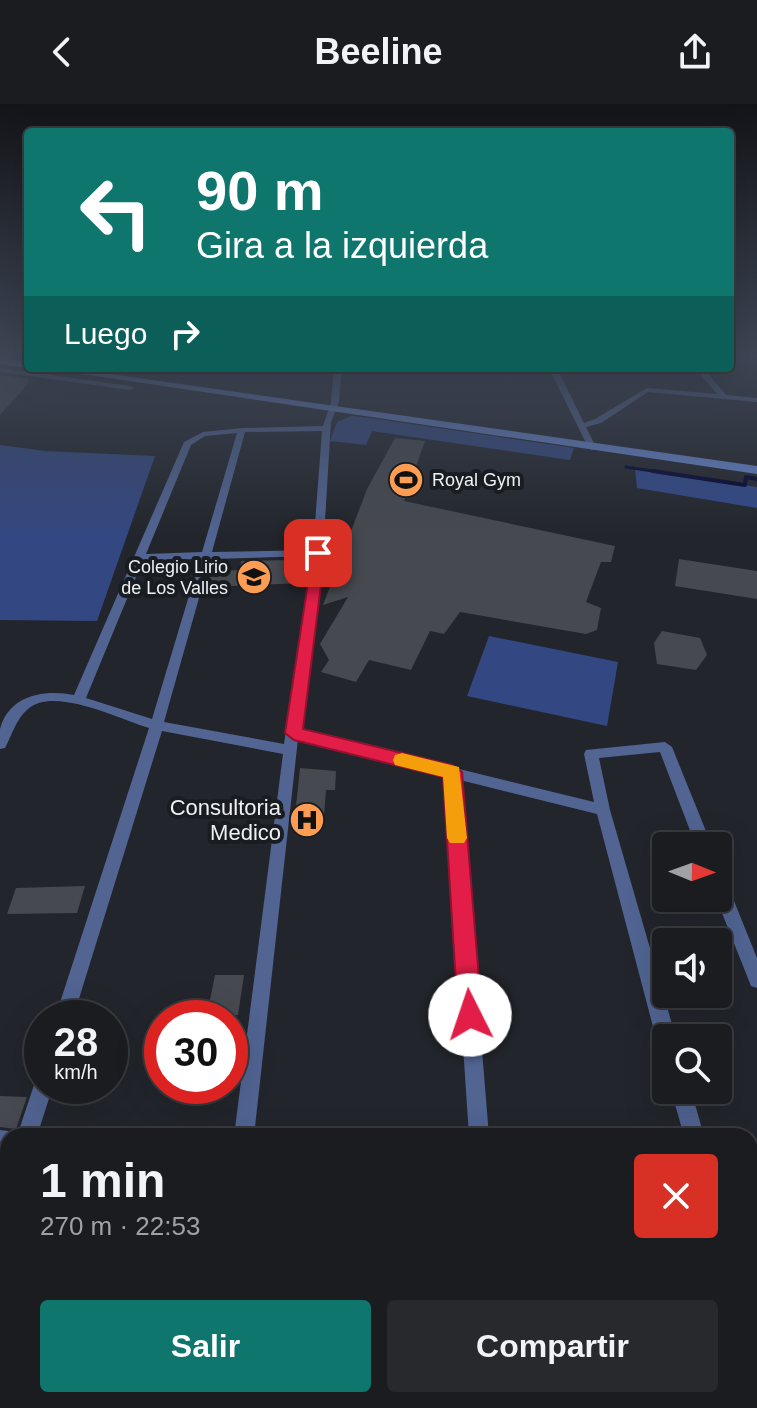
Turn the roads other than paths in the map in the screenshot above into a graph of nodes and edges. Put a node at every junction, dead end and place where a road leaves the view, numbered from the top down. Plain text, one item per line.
1 (319, 417) edge
2 (330, 417) edge
3 (352, 417) edge
4 (386, 417) edge
5 (577, 417) edge
6 (605, 417) edge
7 (242, 430) junction
8 (587, 437) junction
9 (725, 461) junction
10 (757, 462) edge
11 (757, 470) edge
12 (318, 553) junction
13 (205, 556) junction
14 (139, 557) junction
15 (78, 701) junction
16 (157, 725) junction
17 (294, 733) junction
18 (0, 744) edge
19 (290, 750) junction
20 (452, 772) junction
21 (603, 810) junction
22 (698, 832) edge
23 (730, 912) edge
24 (757, 980) edge
25 (70, 1000) edge
26 (662, 1024) edge
27 (37, 1104) edge
28 (685, 1104) edge
29 (30, 1128) edge
30 (245, 1128) edge
31 (478, 1128) edge
32 (692, 1128) edge

1 - 7 street
2 - 12 street
3 - 8 street
4 - 8 street
5 - 8 street
6 - 8 street
7 - 13 street
7 - 14 street
8 - 9 street
9 - 10 street
9 - 11 street
12 - 13 street
12 - 17 street
13 - 14 street
13 - 16 street
14 - 15 street
15 - 16 street
15 - 18 street
16 - 19 street
16 - 25 street
17 - 19 street
17 - 20 street
19 - 30 street
20 - 21 street
20 - 31 street
21 - 22 street
21 - 26 street
23 - 24 street
27 - 29 street
28 - 32 street

